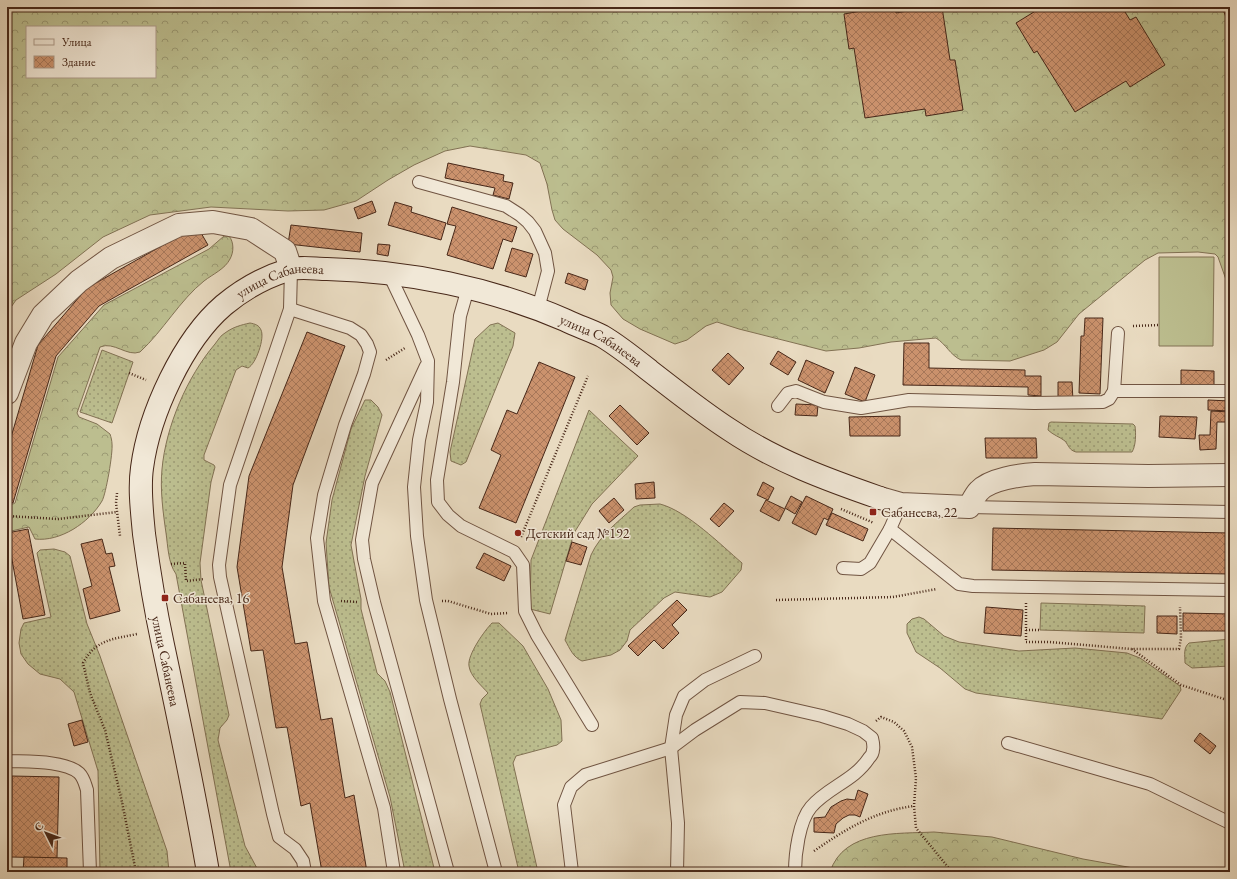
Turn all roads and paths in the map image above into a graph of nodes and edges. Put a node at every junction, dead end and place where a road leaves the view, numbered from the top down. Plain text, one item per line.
1 (420, 182) dead end
2 (291, 269) junction
3 (389, 274) junction
4 (468, 288) junction
5 (290, 309) junction
6 (538, 309) junction
7 (1159, 325) dead end
8 (1118, 333) joint
9 (418, 335) junction
10 (428, 361) junction
11 (129, 373) dead end
12 (364, 374) junction
13 (588, 376) dead end
14 (150, 382) dead end
15 (1230, 391) edge
16 (1114, 392) junction
17 (7, 393) edge
18 (778, 406) dead end
19 (1230, 475) edge
20 (901, 504) junction
21 (969, 507) junction
22 (117, 512) dead end
23 (1230, 512) edge
24 (7, 516) edge
25 (890, 529) junction
26 (514, 552) junction
27 (166, 565) dead end
28 (843, 568) dead end
29 (220, 577) junction
30 (959, 584) junction
31 (1026, 587) junction
32 (1179, 590) junction
33 (1230, 590) edge
34 (426, 600) junction
35 (776, 600) dead end
36 (324, 601) junction
37 (374, 602) junction
38 (525, 611) junction
39 (1026, 630) junction
40 (1040, 630) dead end
41 (137, 634) dead end
42 (1132, 649) junction
43 (755, 656) dead end
44 (1230, 701) edge
45 (592, 726) dead end
46 (863, 731) junction
47 (1008, 743) dead end
48 (671, 748) junction
49 (7, 761) edge
50 (914, 806) junction
51 (1230, 823) edge
52 (795, 868) edge
53 (136, 871) edge
54 (94, 872) edge
55 (208, 872) edge
56 (305, 872) edge
57 (394, 872) edge
58 (448, 872) edge
59 (496, 872) edge
60 (572, 872) edge
61 (677, 872) edge
62 (952, 872) edge

1 - 6 lane
2 - 3 street, улица Сабанеева
2 - 5 lane
2 - 17 street
2 - 55 street, улица Сабанеева
3 - 4 street, улица Сабанеева
3 - 9 lane
4 - 6 street, улица Сабанеева
4 - 26 lane
5 - 12 lane
5 - 29 lane
6 - 20 street, улица Сабанеева
7 - 8 path
8 - 16 lane
9 - 10 lane
9 - 12 path
10 - 34 lane
10 - 37 lane
11 - 14 path
12 - 36 lane
13 - 26 path
15 - 16 lane
16 - 18 lane
19 - 21 street
20 - 21 street, улица Сабанеева
20 - 25 lane
21 - 23 lane
22 - 24 path
25 - 28 lane
25 - 30 lane
26 - 38 lane
27 - 29 path
29 - 56 lane
30 - 31 lane
30 - 35 path
31 - 32 lane
31 - 39 path
32 - 33 lane
32 - 42 path
34 - 38 path
34 - 59 lane
36 - 37 path
36 - 57 lane
37 - 58 lane
38 - 45 lane
39 - 40 path
39 - 42 path
41 - 53 path
42 - 44 path
43 - 48 lane
46 - 48 lane
46 - 50 path
46 - 52 lane
47 - 51 lane
48 - 60 lane
48 - 61 lane
49 - 54 lane
50 - 52 path
50 - 62 path
53 - 54 path

